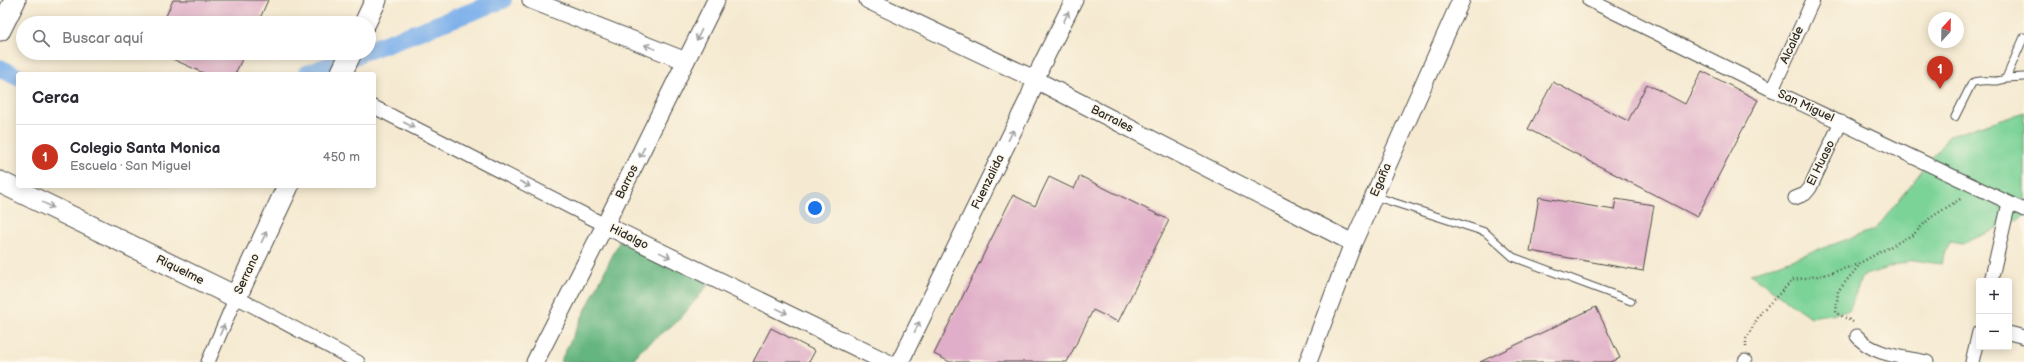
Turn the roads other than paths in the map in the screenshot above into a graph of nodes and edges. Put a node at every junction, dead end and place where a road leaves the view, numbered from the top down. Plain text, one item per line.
1 (15, 0) edge
2 (376, 0) edge
3 (531, 0) edge
4 (716, 0) edge
5 (868, 0) edge
6 (1074, 0) edge
7 (1461, 0) edge
8 (1589, 0) edge
9 (1813, 0) edge
10 (368, 16) edge
11 (0, 30) edge
12 (2024, 37) edge
13 (348, 60) edge
14 (686, 61) junction
15 (342, 72) edge
16 (2024, 77) edge
17 (2006, 78) junction
18 (1036, 80) junction
19 (1772, 90) junction
20 (376, 108) edge
21 (1955, 117) dead end
22 (1841, 122) junction
23 (0, 182) edge
24 (287, 188) edge
25 (1374, 196) junction
26 (1795, 198) dead end
27 (2009, 203) junction
28 (2024, 210) edge
29 (605, 225) junction
30 (1353, 243) junction
31 (1992, 278) edge
32 (236, 297) junction
33 (1631, 300) dead end
34 (2012, 334) edge
35 (1857, 336) road end
36 (2024, 336) edge
37 (1976, 345) edge
38 (208, 362) edge
39 (358, 362) edge
40 (535, 362) edge
41 (886, 362) edge
42 (900, 362) edge
43 (1308, 362) edge
44 (1927, 362) edge
45 (1972, 362) edge

1 - 11 main road
2 - 10 main road
14 -> 3 street
4 -> 14 street, Barros
5 - 18 street, Barrales
18 -> 6 street, Fuenzalida
7 - 25 street, Egaña
8 - 19 street, San Miguel
9 - 19 street, Alcalde
12 - 17 lane
13 - 15 main road
14 -> 29 street, Barros
16 - 17 lane
17 - 21 lane
18 - 30 street, Barrales
42 -> 18 street, Fuenzalida
19 - 22 street, San Miguel
20 -> 29 street, Hidalgo
22 - 26 street, El Huaso
22 - 27 street, San Miguel
23 -> 32 main road, Riquelme
32 -> 24 main road, Serrano
25 - 30 street, Egaña
25 - 33 lane
27 - 28 street, San Miguel
27 - 31 street
29 - 40 street, Barros
29 -> 41 street, Hidalgo
30 - 43 street, Egaña
38 -> 32 street, Serrano
32 - 39 street, Riquelme
34 - 36 street
35 - 44 street
37 - 45 street

